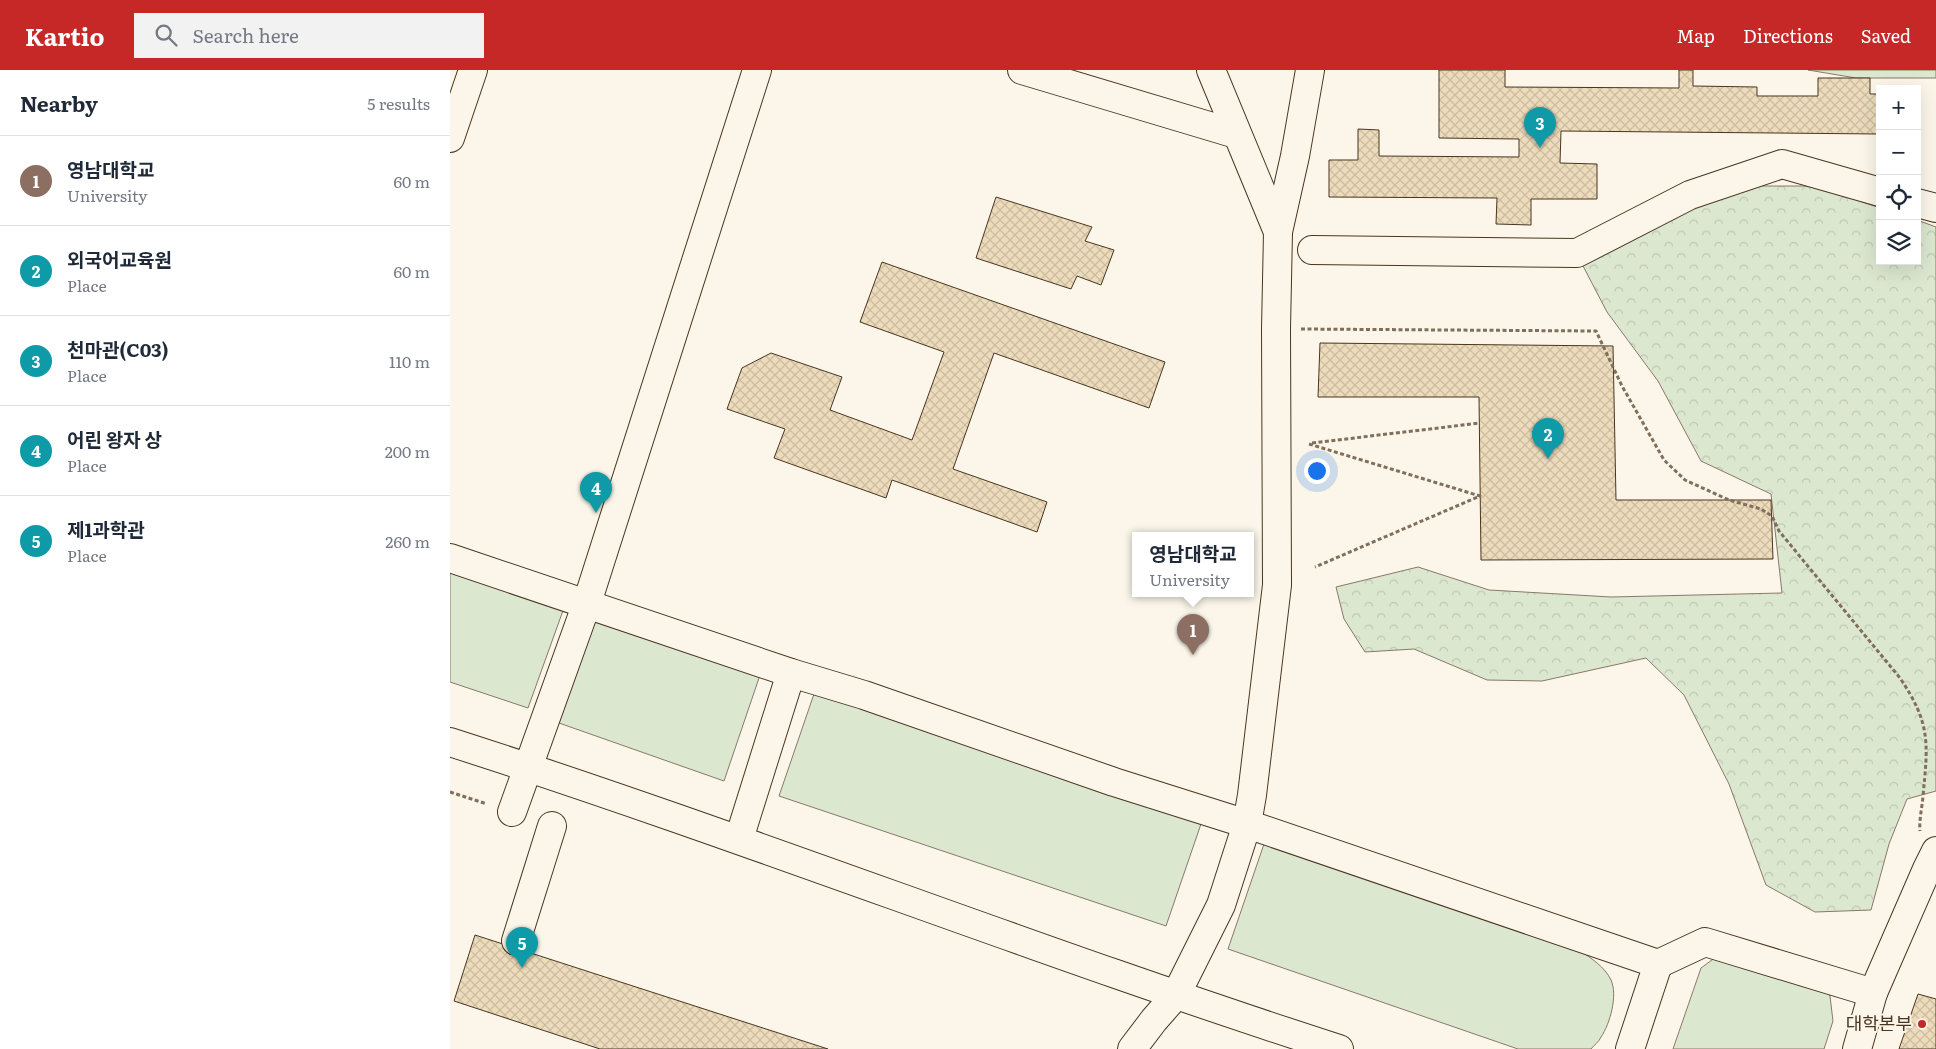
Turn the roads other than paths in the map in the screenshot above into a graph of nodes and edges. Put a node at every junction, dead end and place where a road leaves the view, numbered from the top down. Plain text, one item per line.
1 (473, 70) edge
2 (757, 70) edge
3 (1022, 70) edge
4 (1210, 70) edge
5 (1310, 70) edge
6 (1236, 134) junction
7 (450, 138) edge
8 (1876, 191) edge
9 (1921, 204) edge
10 (1936, 208) edge
11 (1278, 232) junction
12 (1312, 250) dead end
13 (450, 558) edge
14 (587, 603) junction
15 (791, 673) junction
16 (450, 742) edge
17 (529, 767) junction
18 (512, 812) road end
19 (1247, 824) junction
20 (552, 826) dead end
21 (739, 839) junction
22 (1931, 860) edge
23 (516, 941) dead end
24 (1658, 964) junction
25 (1873, 993) junction
26 (1176, 994) junction
27 (1132, 1049) edge
28 (1339, 1049) edge
29 (1630, 1049) edge
30 (1857, 1049) edge

1 - 7 street
2 - 14 street
3 - 6 street
4 - 6 street
5 - 11 street
6 - 11 street
8 - 12 street
9 - 10 street
11 - 19 street
13 - 14 street
14 - 15 street
14 - 17 street
15 - 19 street
15 - 21 street
16 - 17 street
17 - 18 street
17 - 21 street
19 - 24 street
19 - 26 street
20 - 23 street
21 - 26 street
22 - 25 street
24 - 25 street
24 - 29 street
25 - 30 street
26 - 27 street
26 - 28 street

